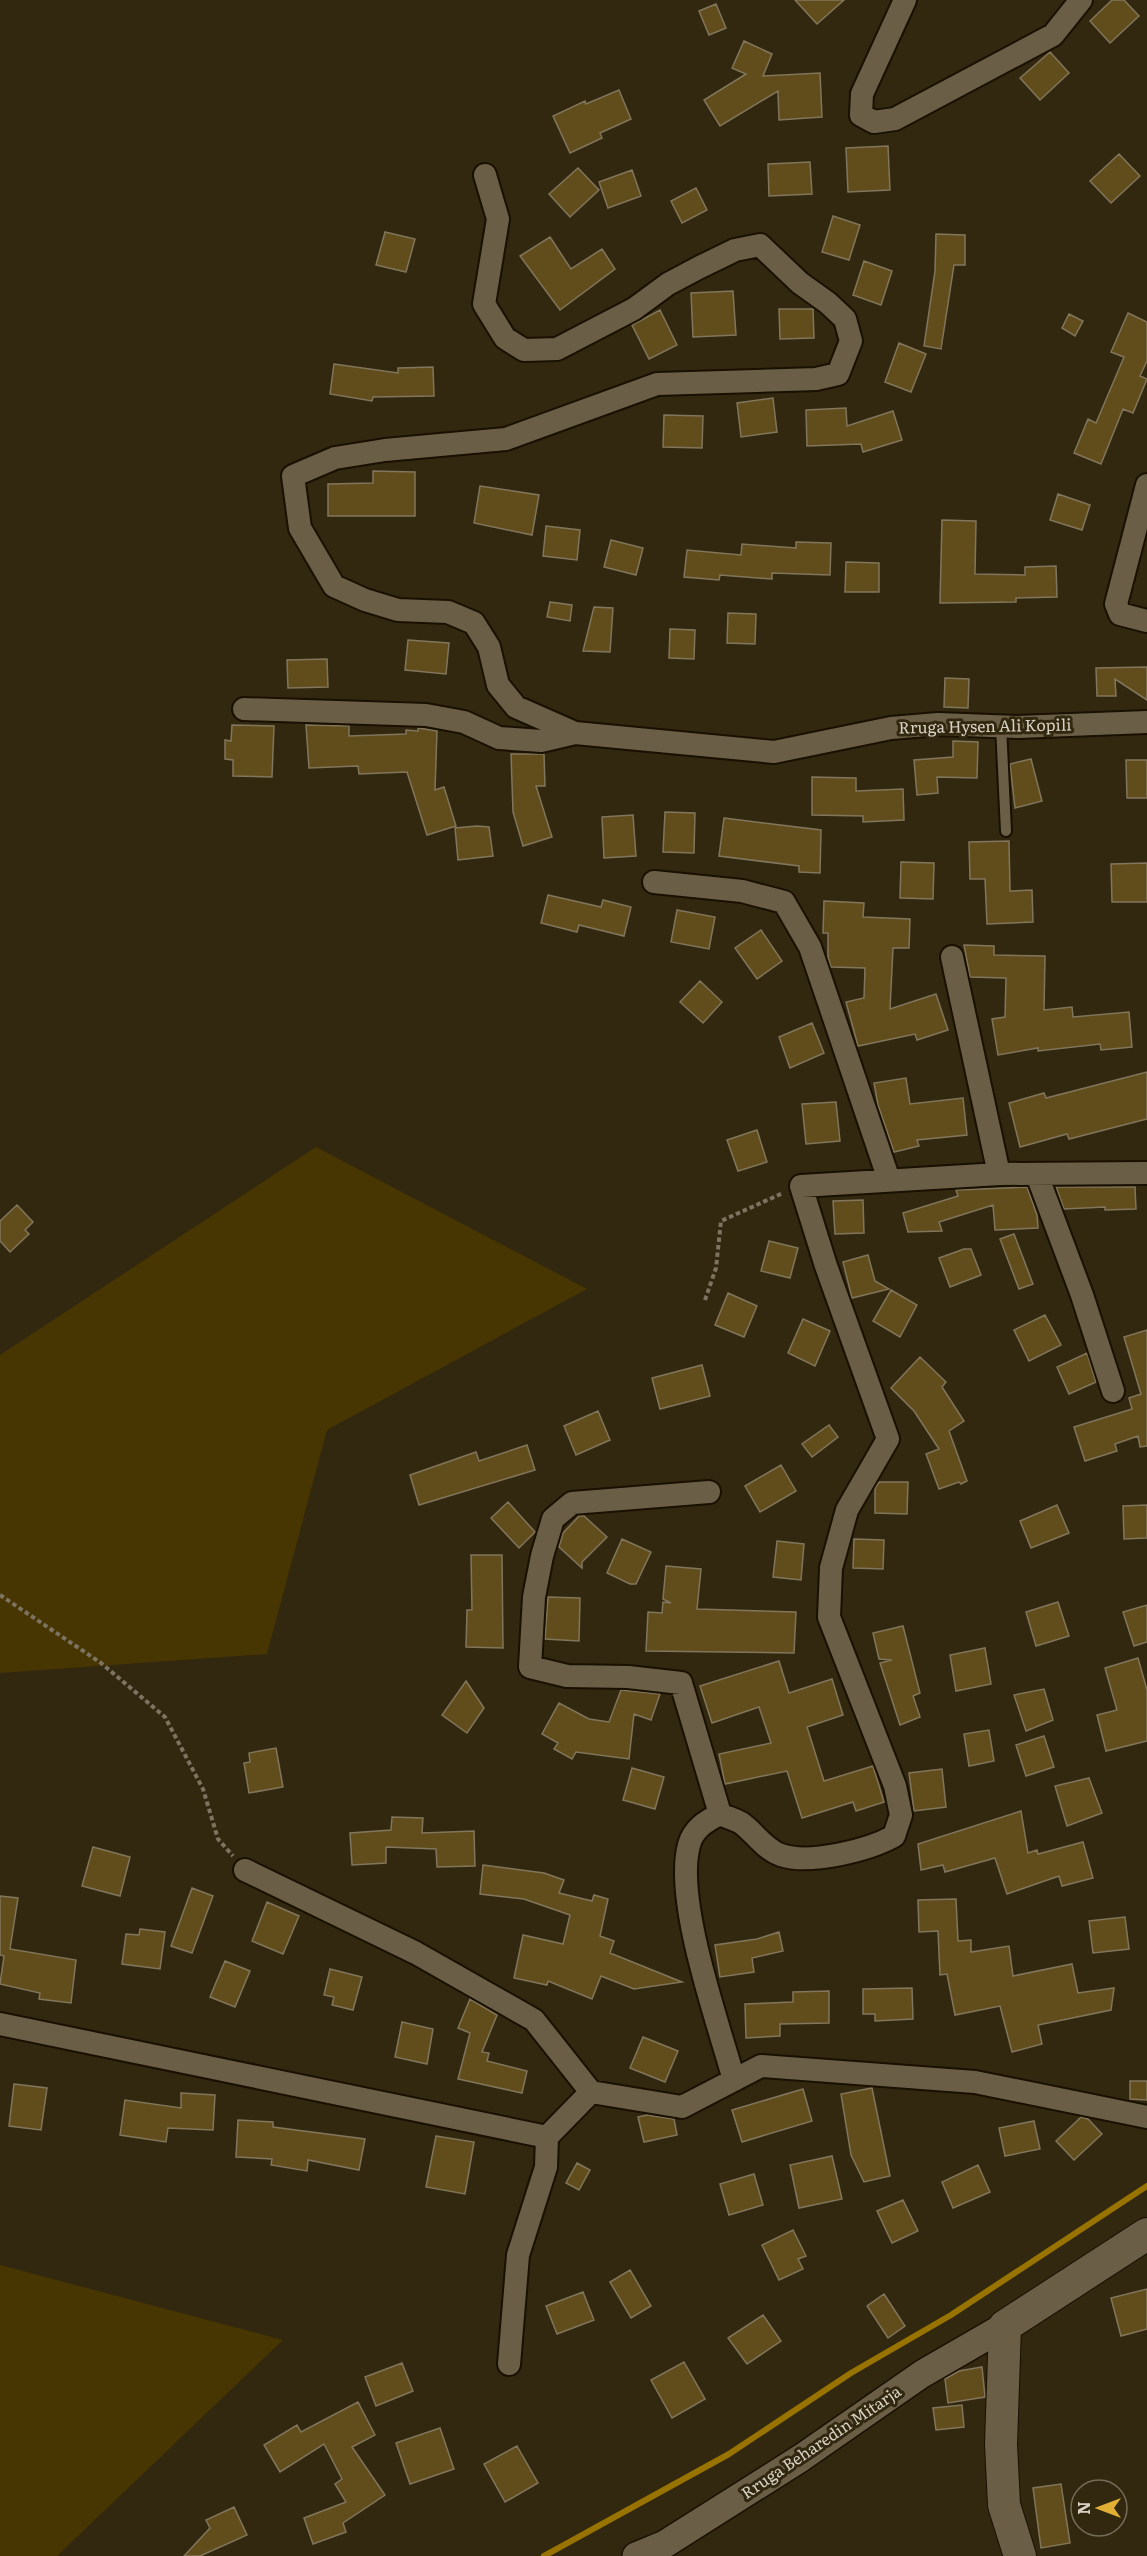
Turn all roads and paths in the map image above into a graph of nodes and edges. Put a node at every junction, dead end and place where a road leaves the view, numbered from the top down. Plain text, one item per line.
1 (905, 0) edge
2 (1081, 0) edge
3 (485, 175) dead end
4 (1147, 485) edge
5 (1147, 621) edge
6 (244, 709) dead end
7 (1147, 722) edge
8 (1001, 726) junction
9 (575, 734) junction
10 (1006, 831) dead end
11 (654, 882) dead end
12 (952, 957) dead end
13 (1147, 1173) edge
14 (999, 1174) junction
15 (1037, 1175) junction
16 (889, 1180) junction
17 (801, 1186) junction
18 (705, 1300) dead end
19 (1113, 1391) dead end
20 (709, 1492) dead end
21 (0, 1595) edge
22 (720, 1814) junction
23 (245, 1870) joint
24 (0, 2024) edge
25 (734, 2080) junction
26 (591, 2092) junction
27 (1147, 2117) edge
28 (547, 2137) junction
29 (1147, 2234) edge
30 (1005, 2326) junction
31 (509, 2364) dead end
32 (1018, 2555) edge
33 (636, 2556) edge

1 - 2 street
3 - 9 street
4 - 5 street
6 - 9 street
7 - 8 street, Rruga Hysen Ali Kopili
8 - 9 street, Rruga Hysen Ali Kopili
8 - 10 lane
11 - 16 street
12 - 14 street
13 - 15 street
14 - 15 street
14 - 16 street
15 - 19 street
16 - 17 street
17 - 18 path
17 - 22 street
20 - 22 street
21 - 23 path
22 - 25 street
23 - 26 street
24 - 28 street
25 - 26 street
25 - 27 street
26 - 28 street
28 - 31 street
29 - 30 main road
30 - 32 main road
30 - 33 street, Rruga Beharedin Mitarja

